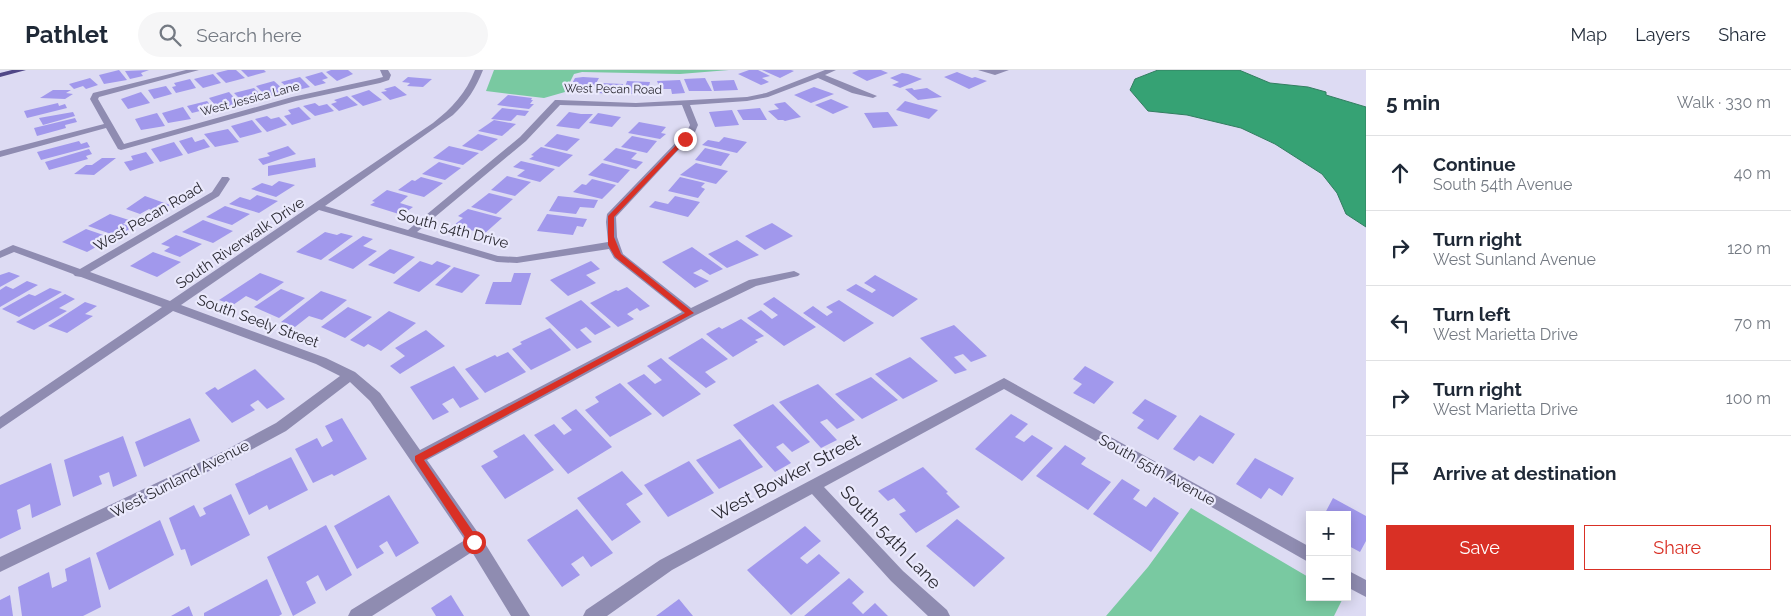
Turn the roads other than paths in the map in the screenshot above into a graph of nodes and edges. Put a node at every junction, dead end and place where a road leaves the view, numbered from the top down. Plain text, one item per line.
1 (22, 70) edge
2 (195, 70) edge
3 (479, 70) edge
4 (832, 70) edge
5 (982, 70) edge
6 (1005, 70) edge
7 (385, 74) edge
8 (0, 75) edge
9 (818, 75) junction
10 (874, 96) dead end
11 (685, 103) junction
12 (108, 125) junction
13 (0, 154) edge
14 (225, 179) dead end
15 (318, 207) junction
16 (409, 234) junction
17 (612, 245) junction
18 (0, 255) edge
19 (79, 274) junction
20 (794, 274) dead end
21 (172, 307) junction
22 (690, 313) junction
23 (350, 375) junction
24 (1004, 383) joint
25 (0, 424) edge
26 (418, 458) junction
27 (813, 485) junction
28 (474, 542) junction
29 (1306, 554) edge
30 (0, 565) edge
31 (1351, 580) edge
32 (1366, 589) edge
33 (357, 616) edge
34 (520, 616) edge
35 (592, 616) edge
36 (940, 616) edge

1 - 8 main road
2 - 12 street
3 - 15 street, South Riverwalk Drive
4 - 9 street, West Pecan Road
5 - 6 street
7 - 12 street, West Jessica Lane
9 - 10 street
9 - 11 street, West Pecan Road
11 - 16 street, West Pecan Road
11 - 17 street
12 - 13 street
14 - 19 street, West Pecan Road
15 - 16 street, South 54th Drive
15 - 21 street, South Riverwalk Drive
16 - 17 street, South 54th Drive
17 - 22 street
18 - 19 street, South Seely Street
19 - 21 street, South Seely Street
20 - 22 street
21 - 23 street, South Seely Street
21 - 25 street, South Riverwalk Drive
22 - 26 street
23 - 26 street, South Seely Street
23 - 30 street, West Sunland Avenue
24 - 27 street, West Bowker Street
24 - 29 street, South 55th Avenue
26 - 28 street, South Seely Street
27 - 35 street, West Bowker Street
27 - 36 street, South 54th Lane
28 - 33 street
28 - 34 street, South Seely Street
31 - 32 street

